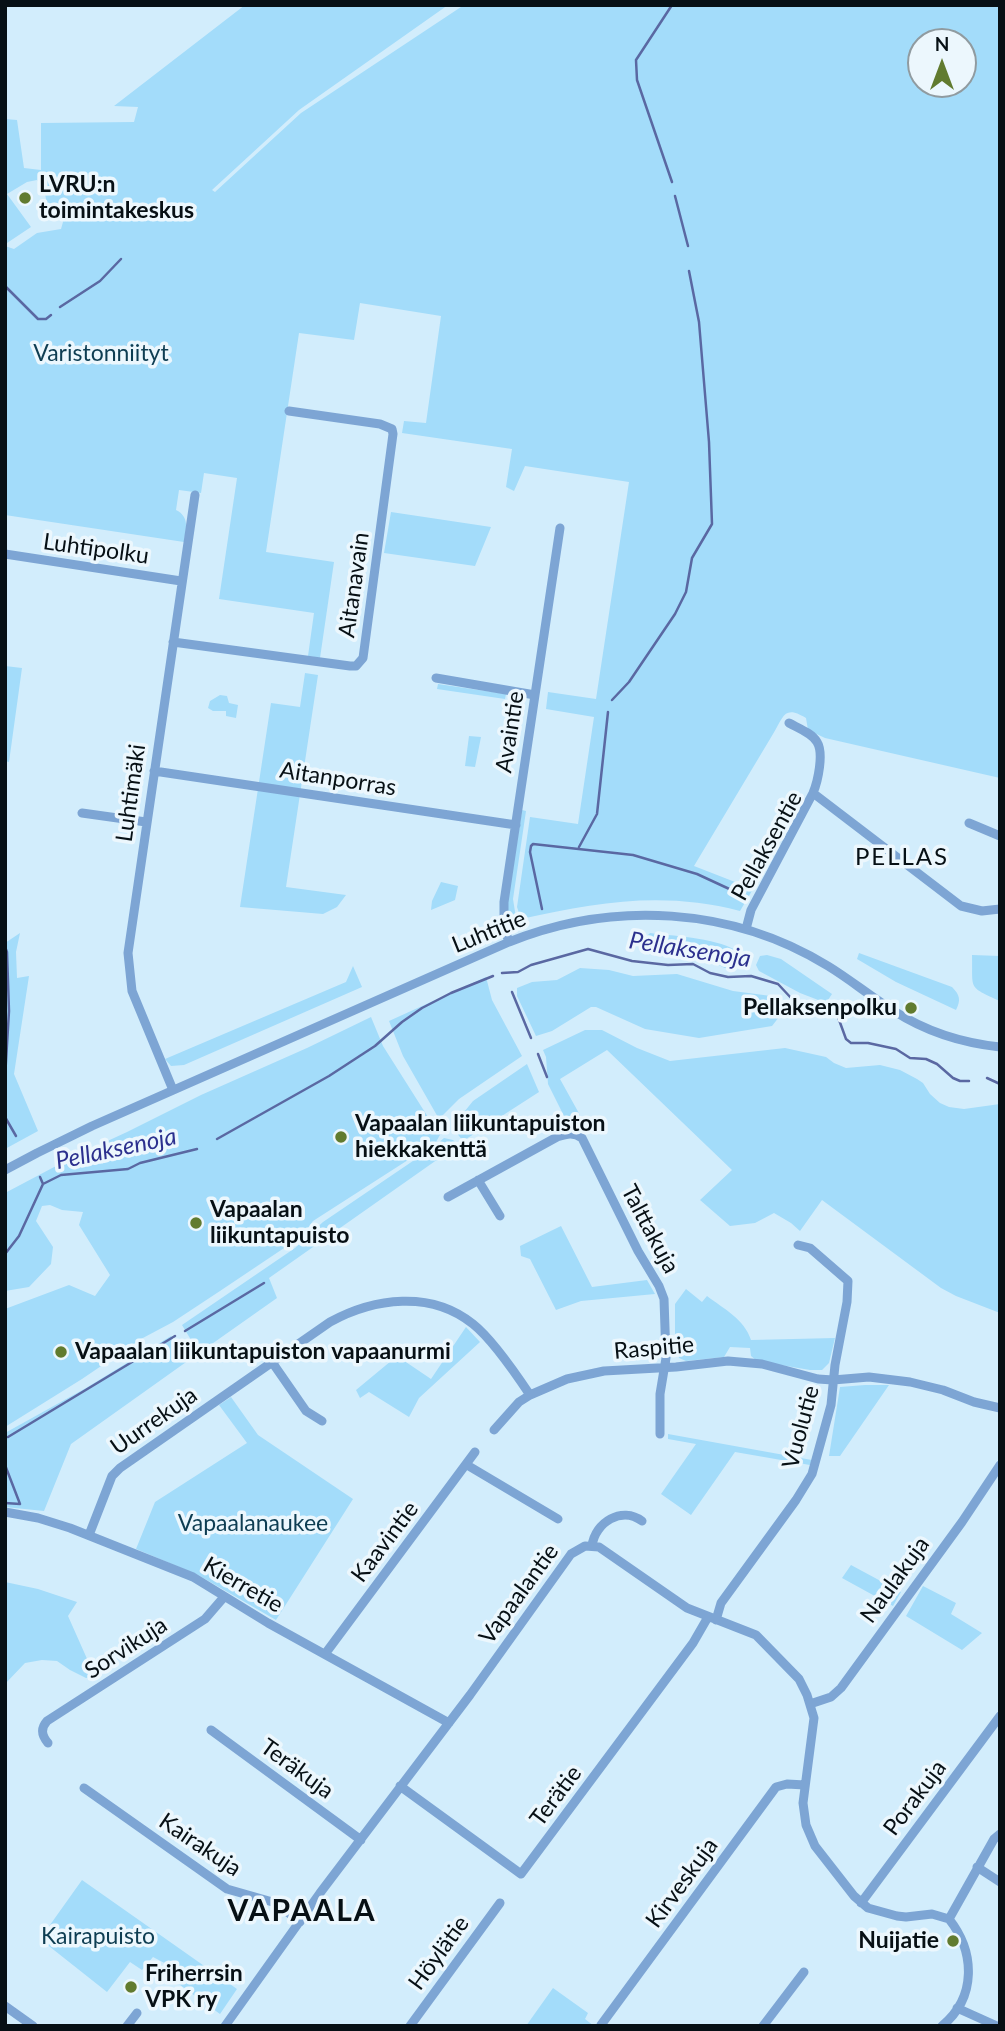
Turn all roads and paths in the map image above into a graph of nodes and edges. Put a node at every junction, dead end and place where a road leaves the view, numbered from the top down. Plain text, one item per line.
1 (289, 411) dead end
2 (195, 495) dead end
3 (560, 528) dead end
4 (5, 554) edge
5 (181, 581) junction
6 (173, 642) junction
7 (436, 678) dead end
8 (535, 695) junction
9 (789, 723) dead end
10 (154, 771) junction
11 (813, 793) junction
12 (82, 813) dead end
13 (146, 822) junction
14 (969, 823) dead end
15 (516, 825) junction
16 (1000, 836) edge
17 (1000, 909) edge
18 (746, 929) junction
19 (509, 942) junction
20 (1000, 1046) edge
21 (173, 1090) junction
22 (5, 1170) edge
23 (478, 1180) junction
24 (448, 1196) dead end
25 (500, 1216) dead end
26 (797, 1245) dead end
27 (272, 1362) junction
28 (666, 1367) junction
29 (833, 1380) junction
30 (530, 1395) junction
31 (1000, 1408) edge
32 (322, 1421) dead end
33 (494, 1430) dead end
34 (660, 1434) dead end
35 (475, 1452) dead end
36 (467, 1465) junction
37 (1000, 1465) edge
38 (5, 1512) edge
39 (558, 1519) dead end
40 (642, 1521) dead end
41 (89, 1535) junction
42 (592, 1546) junction
43 (224, 1597) junction
44 (712, 1619) junction
45 (325, 1654) junction
46 (810, 1704) junction
47 (1000, 1716) edge
48 (449, 1723) junction
49 (211, 1730) dead end
50 (48, 1743) dead end
51 (805, 1785) junction
52 (400, 1786) junction
53 (84, 1788) dead end
54 (1000, 1834) edge
55 (361, 1840) junction
56 (977, 1867) junction
57 (1000, 1882) edge
58 (500, 1903) dead end
59 (861, 1903) junction
60 (949, 1919) junction
61 (300, 1922) junction
62 (804, 1972) dead end
63 (5, 2006) edge
64 (957, 2008) junction
65 (137, 2013) dead end
66 (946, 2024) edge
67 (601, 2025) edge
68 (33, 2026) edge
69 (127, 2026) edge
70 (225, 2026) edge
71 (410, 2026) edge
72 (763, 2026) edge
73 (997, 2026) edge

1 - 6 street, Aitanavain
2 - 5 street, Luhtimäki
3 - 8 street, Avaintie
4 - 5 street, Luhtipolku
5 - 6 street, Luhtimäki
6 - 10 street, Luhtimäki
7 - 8 street
8 - 15 street, Avaintie
9 - 11 street
10 - 13 street, Luhtimäki
10 - 15 street, Aitanporras
11 - 17 street, Pellaksentie
11 - 18 street, Pellaksentie
12 - 13 street
13 - 21 street, Luhtimäki
14 - 16 street
15 - 19 street, Avaintie
18 - 19 street, Luhtitie
18 - 20 street, Luhtitie
19 - 21 street, Luhtitie
21 - 22 street, Luhtitie
23 - 24 street, Talttakuja
23 - 25 street
23 - 28 street, Talttakuja
26 - 29 street, Vuolutie
27 - 30 street, Uurrekuja
27 - 32 street
27 - 41 street, Uurrekuja
28 - 29 street, Raspitie
28 - 30 street, Raspitie
28 - 34 street
29 - 31 street, Raspitie
29 - 44 street, Vuolutie
30 - 33 street, Raspitie
35 - 36 street, Kaavintie
36 - 39 street
36 - 45 street, Kaavintie
37 - 46 street, Naulakuja
38 - 41 street, Kierretie
40 - 42 street
41 - 43 street, Kierretie
42 - 44 street, Vapaalantie
42 - 48 street, Vapaalantie
43 - 45 street, Kierretie
43 - 50 street, Sorvikuja
44 - 46 street, Vapaalantie
44 - 52 street, Terätie
45 - 48 street, Kierretie
46 - 51 street, Vapaalantie
47 - 59 street, Porakuja
48 - 52 street, Vapaalantie
49 - 55 street, Teräkuja
51 - 59 street, Vapaalantie
51 - 67 street, Kirveskuja
52 - 55 street, Vapaalantie
53 - 61 street, Kairakuja
54 - 56 street
55 - 61 street, Vapaalantie
56 - 57 street
56 - 60 street
58 - 71 street, Höylätie
59 - 60 street, Vapaalantie
60 - 64 street
61 - 70 street, Vapaalantie
62 - 72 street
63 - 68 street
64 - 66 street
64 - 73 street
65 - 69 street

